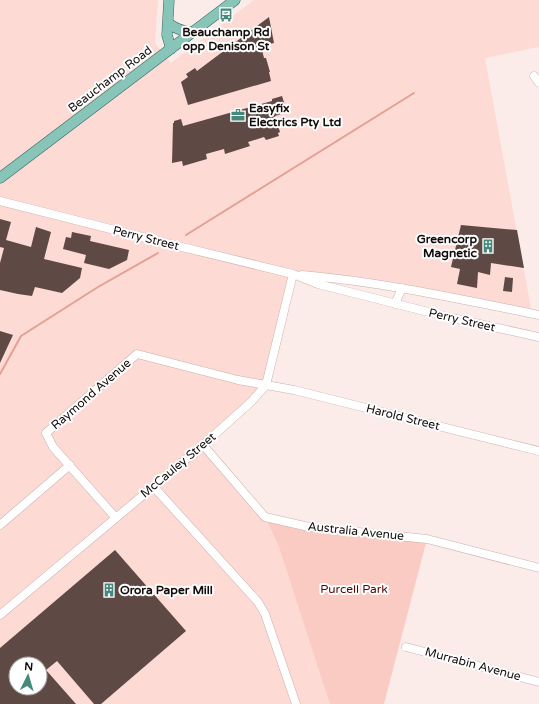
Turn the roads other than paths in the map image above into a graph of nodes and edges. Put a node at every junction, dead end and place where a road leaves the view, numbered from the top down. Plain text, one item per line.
1 (169, 0) edge
2 (235, 0) edge
3 (168, 23) junction
4 (193, 32) junction
5 (171, 49) junction
6 (534, 76) dead end
7 (539, 84) edge
8 (0, 178) edge
9 (0, 201) edge
10 (293, 274) junction
11 (402, 288) junction
12 (395, 304) junction
13 (539, 315) edge
14 (539, 337) edge
15 (266, 385) junction
16 (203, 445) junction
17 (539, 451) edge
18 (70, 466) junction
19 (154, 486) junction
20 (116, 518) junction
21 (0, 525) edge
22 (539, 568) edge
23 (0, 615) edge
24 (406, 647) dead end
25 (539, 682) edge
26 (296, 704) edge

1 - 3 main road
2 - 4 main road, Beauchamp Road
3 - 4 main road
3 - 5 main road
4 - 5 main road, Beauchamp Road
5 - 8 main road, Beauchamp Road
6 - 7 street
9 - 10 street, Perry Street
10 - 11 street, Perry Street
10 - 12 street, Perry Street
10 - 15 street, McCauley Street
11 - 12 street
11 - 13 street, Perry Street
12 - 14 street, Perry Street
15 - 16 street, McCauley Street
15 - 17 street, Harold Street
15 - 18 street, Raymond Avenue
16 - 19 street, McCauley Street
16 - 22 street, Australia Avenue
18 - 20 street, Raymond Avenue
18 - 21 street
19 - 20 street, McCauley Street
19 - 26 street
20 - 23 street, McCauley Street
24 - 25 street, Murrabin Avenue

